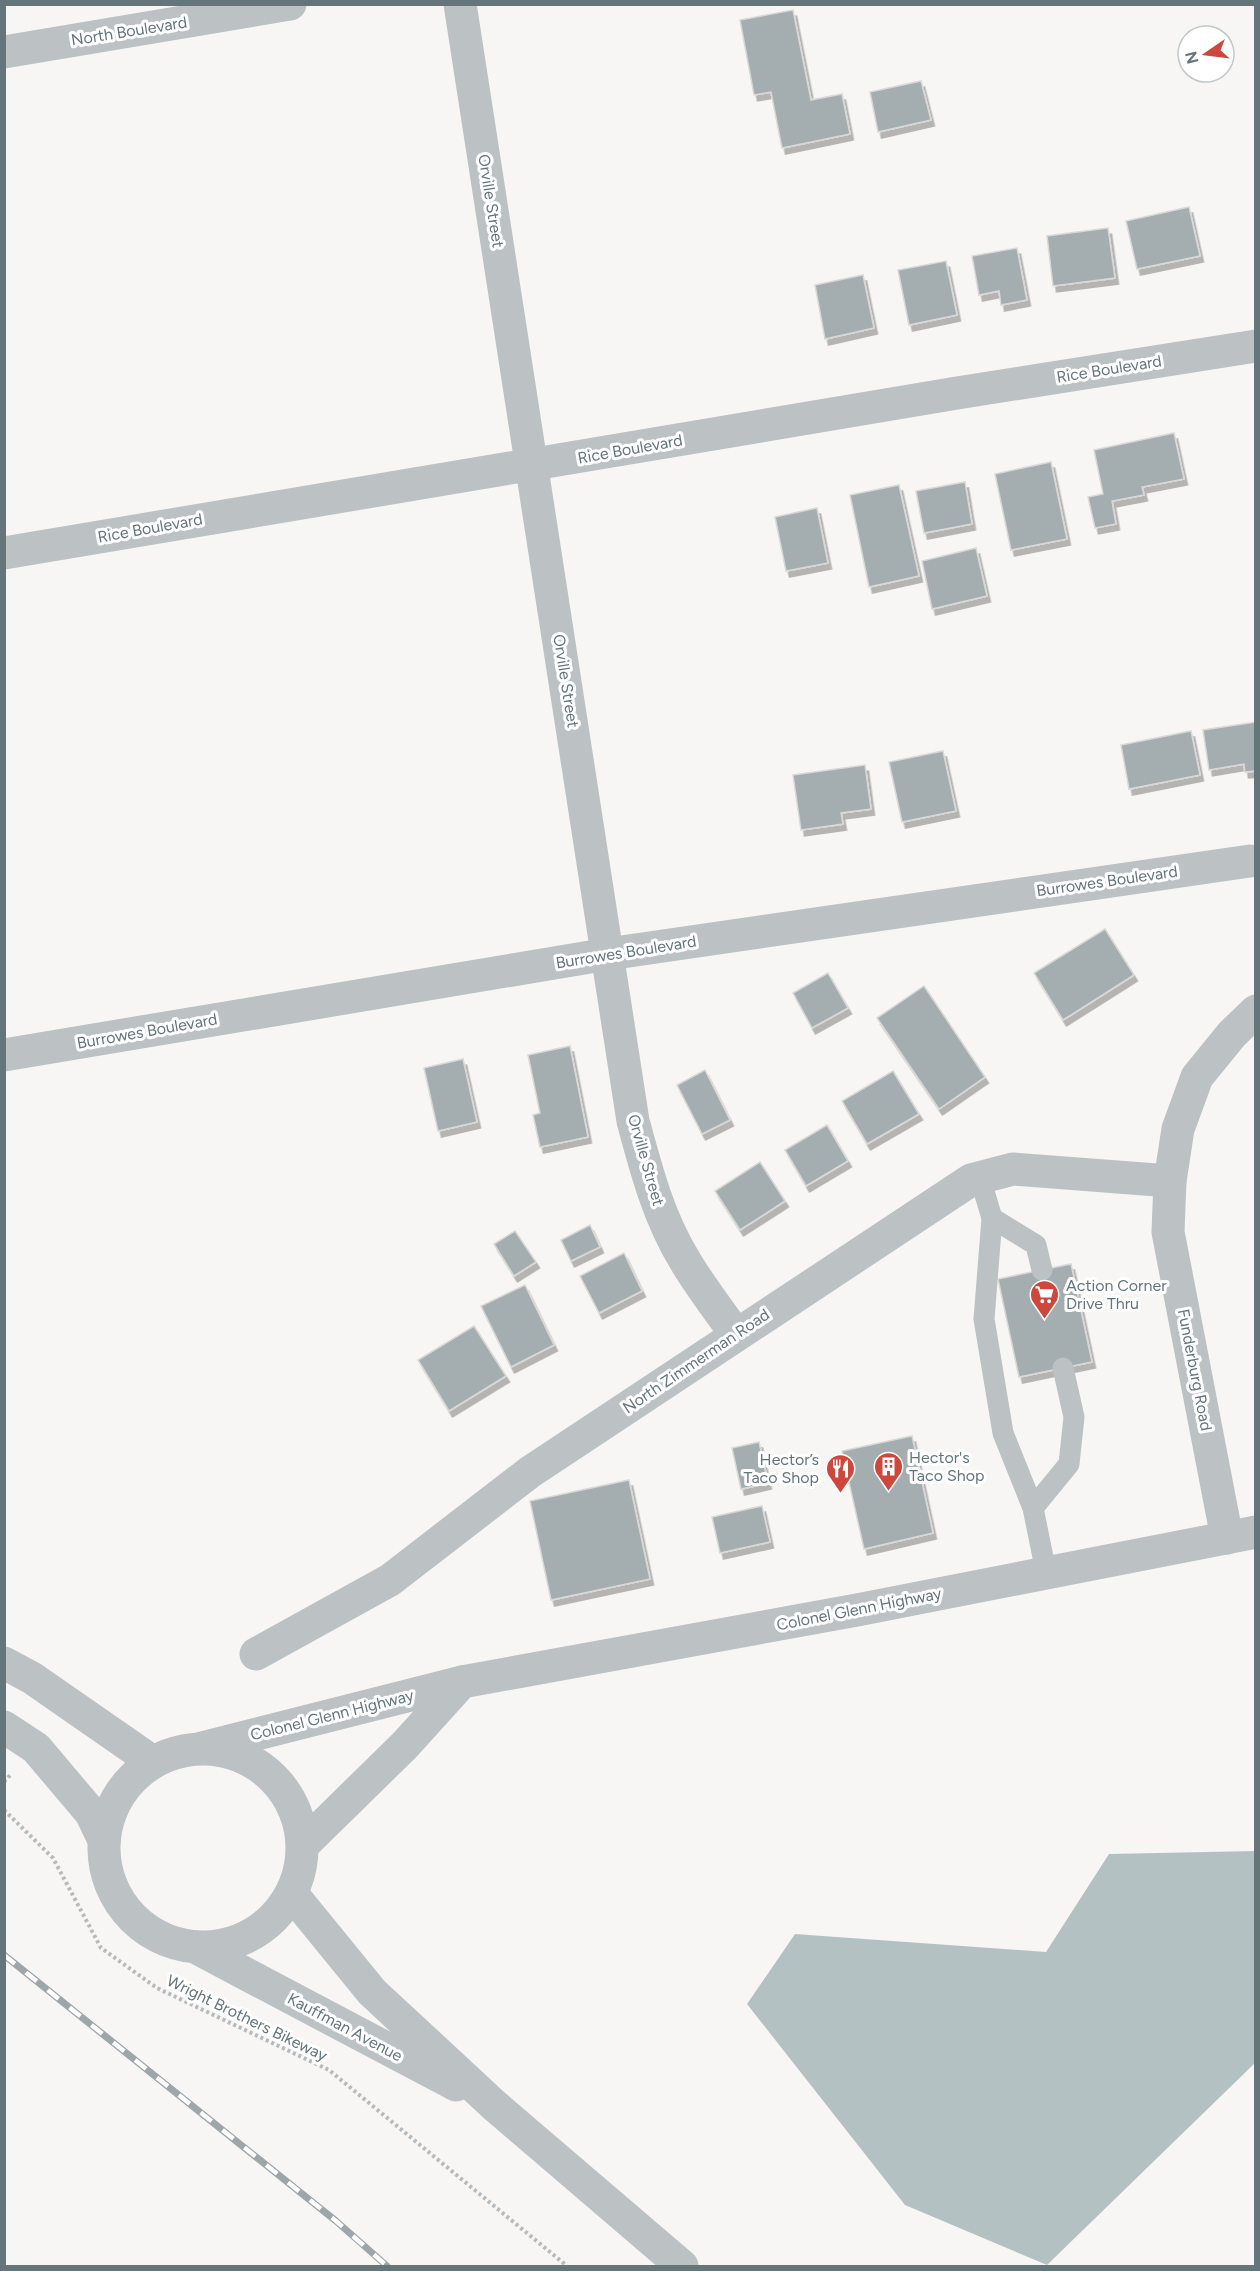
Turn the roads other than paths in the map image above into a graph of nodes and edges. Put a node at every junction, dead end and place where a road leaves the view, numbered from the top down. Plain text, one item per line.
1 (290, 4) edge
2 (460, 4) edge
3 (4, 52) edge
4 (1256, 346) edge
5 (532, 466) junction
6 (4, 553) edge
7 (1250, 861) dead end
8 (608, 954) junction
9 (1256, 1011) edge
10 (4, 1055) edge
11 (981, 1178) junction
12 (1170, 1181) junction
13 (992, 1218) junction
14 (1042, 1270) dead end
15 (736, 1335) junction
16 (1063, 1368) dead end
17 (1033, 1508) junction
18 (1241, 1535) edge
19 (1046, 1572) junction
20 (256, 1654) dead end
21 (4, 1663) edge
22 (462, 1682) junction
23 (4, 1727) edge
24 (202, 1748) junction
25 (153, 1762) junction
26 (104, 1840) junction
27 (303, 1845) junction
28 (291, 1894) junction
29 (195, 1947) junction
30 (495, 2106) junction
31 (682, 2266) edge

1 - 3 street, North Boulevard
2 - 5 street, Orville Street
4 - 5 street, Rice Boulevard
5 - 6 street, Rice Boulevard
5 - 8 street, Orville Street
7 - 8 street, Burrowes Boulevard
8 - 10 street, Burrowes Boulevard
8 - 15 street, Orville Street
9 - 12 street, Funderburg Road
11 - 12 street, North Zimmerman Road
11 - 13 lane
11 - 15 street, North Zimmerman Road
12 - 18 street, Funderburg Road
13 - 14 lane
13 - 17 lane
15 - 20 street, North Zimmerman Road
16 - 17 lane
17 - 19 lane
18 - 19 street, Colonel Glenn Highway
19 - 22 street, Colonel Glenn Highway
21 - 25 street
22 - 24 street, Colonel Glenn Highway
22 - 27 street, Colonel Glenn Highway
23 - 26 street
24 - 25 street
24 - 27 street
25 - 26 street
26 - 29 street
27 - 28 street
28 - 29 street
28 - 30 street, Kauffman Avenue
29 - 30 street, Kauffman Avenue
30 - 31 street, Kauffman Avenue

